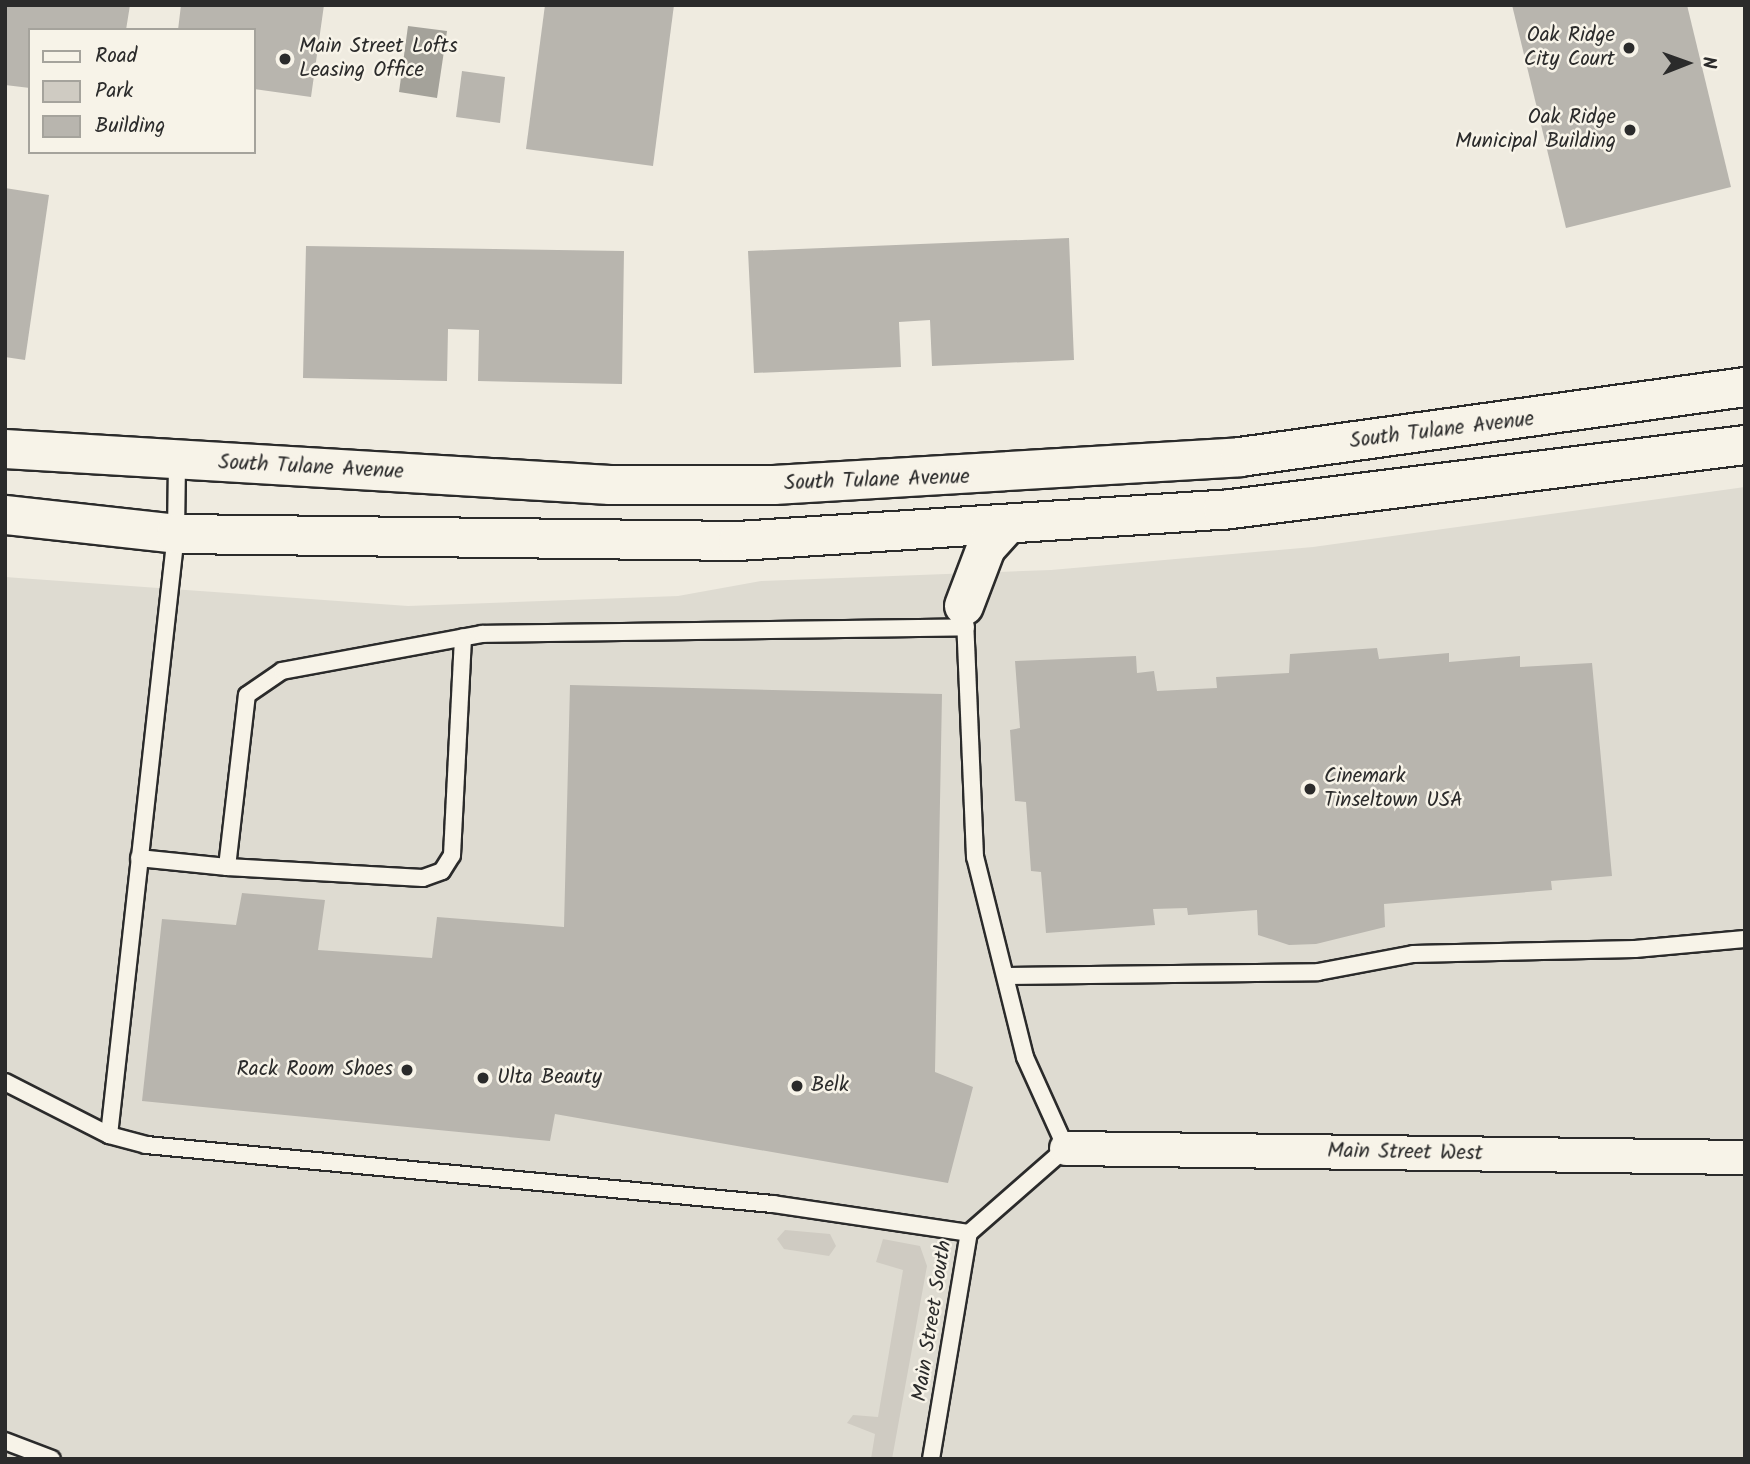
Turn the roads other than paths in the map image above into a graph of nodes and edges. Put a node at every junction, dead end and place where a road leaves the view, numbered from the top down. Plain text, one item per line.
1 (1745, 387) edge
2 (1511, 422) junction
3 (1745, 445) edge
4 (5, 449) edge
5 (177, 461) junction
6 (1516, 476) junction
7 (5, 515) edge
8 (1006, 526) junction
9 (924, 533) junction
10 (176, 534) junction
11 (965, 617) junction
12 (463, 637) junction
13 (139, 858) junction
14 (227, 867) junction
15 (1745, 939) edge
16 (1007, 976) junction
17 (5, 1082) edge
18 (109, 1135) junction
19 (1066, 1148) junction
20 (1745, 1157) edge
21 (969, 1233) junction
22 (5, 1441) edge
23 (52, 1459) edge
24 (931, 1459) edge

1 - 2 main road, South Tulane Avenue
2 - 5 main road, South Tulane Avenue
2 - 6 main road
3 - 6 main road
4 - 5 main road, South Tulane Avenue
5 - 10 lane
6 - 8 main road
7 - 10 main road
8 - 9 main road
8 - 11 main road
9 - 10 main road
9 - 11 main road
10 - 13 lane
11 - 12 lane
11 - 16 lane
12 - 14 lane
12 - 14 lane
13 - 14 lane
13 - 18 lane
15 - 16 lane
16 - 19 lane
17 - 18 lane
18 - 21 lane
19 - 20 street, Main Street West
19 - 21 lane, Main Street South
21 - 24 lane, Main Street South
22 - 23 lane

